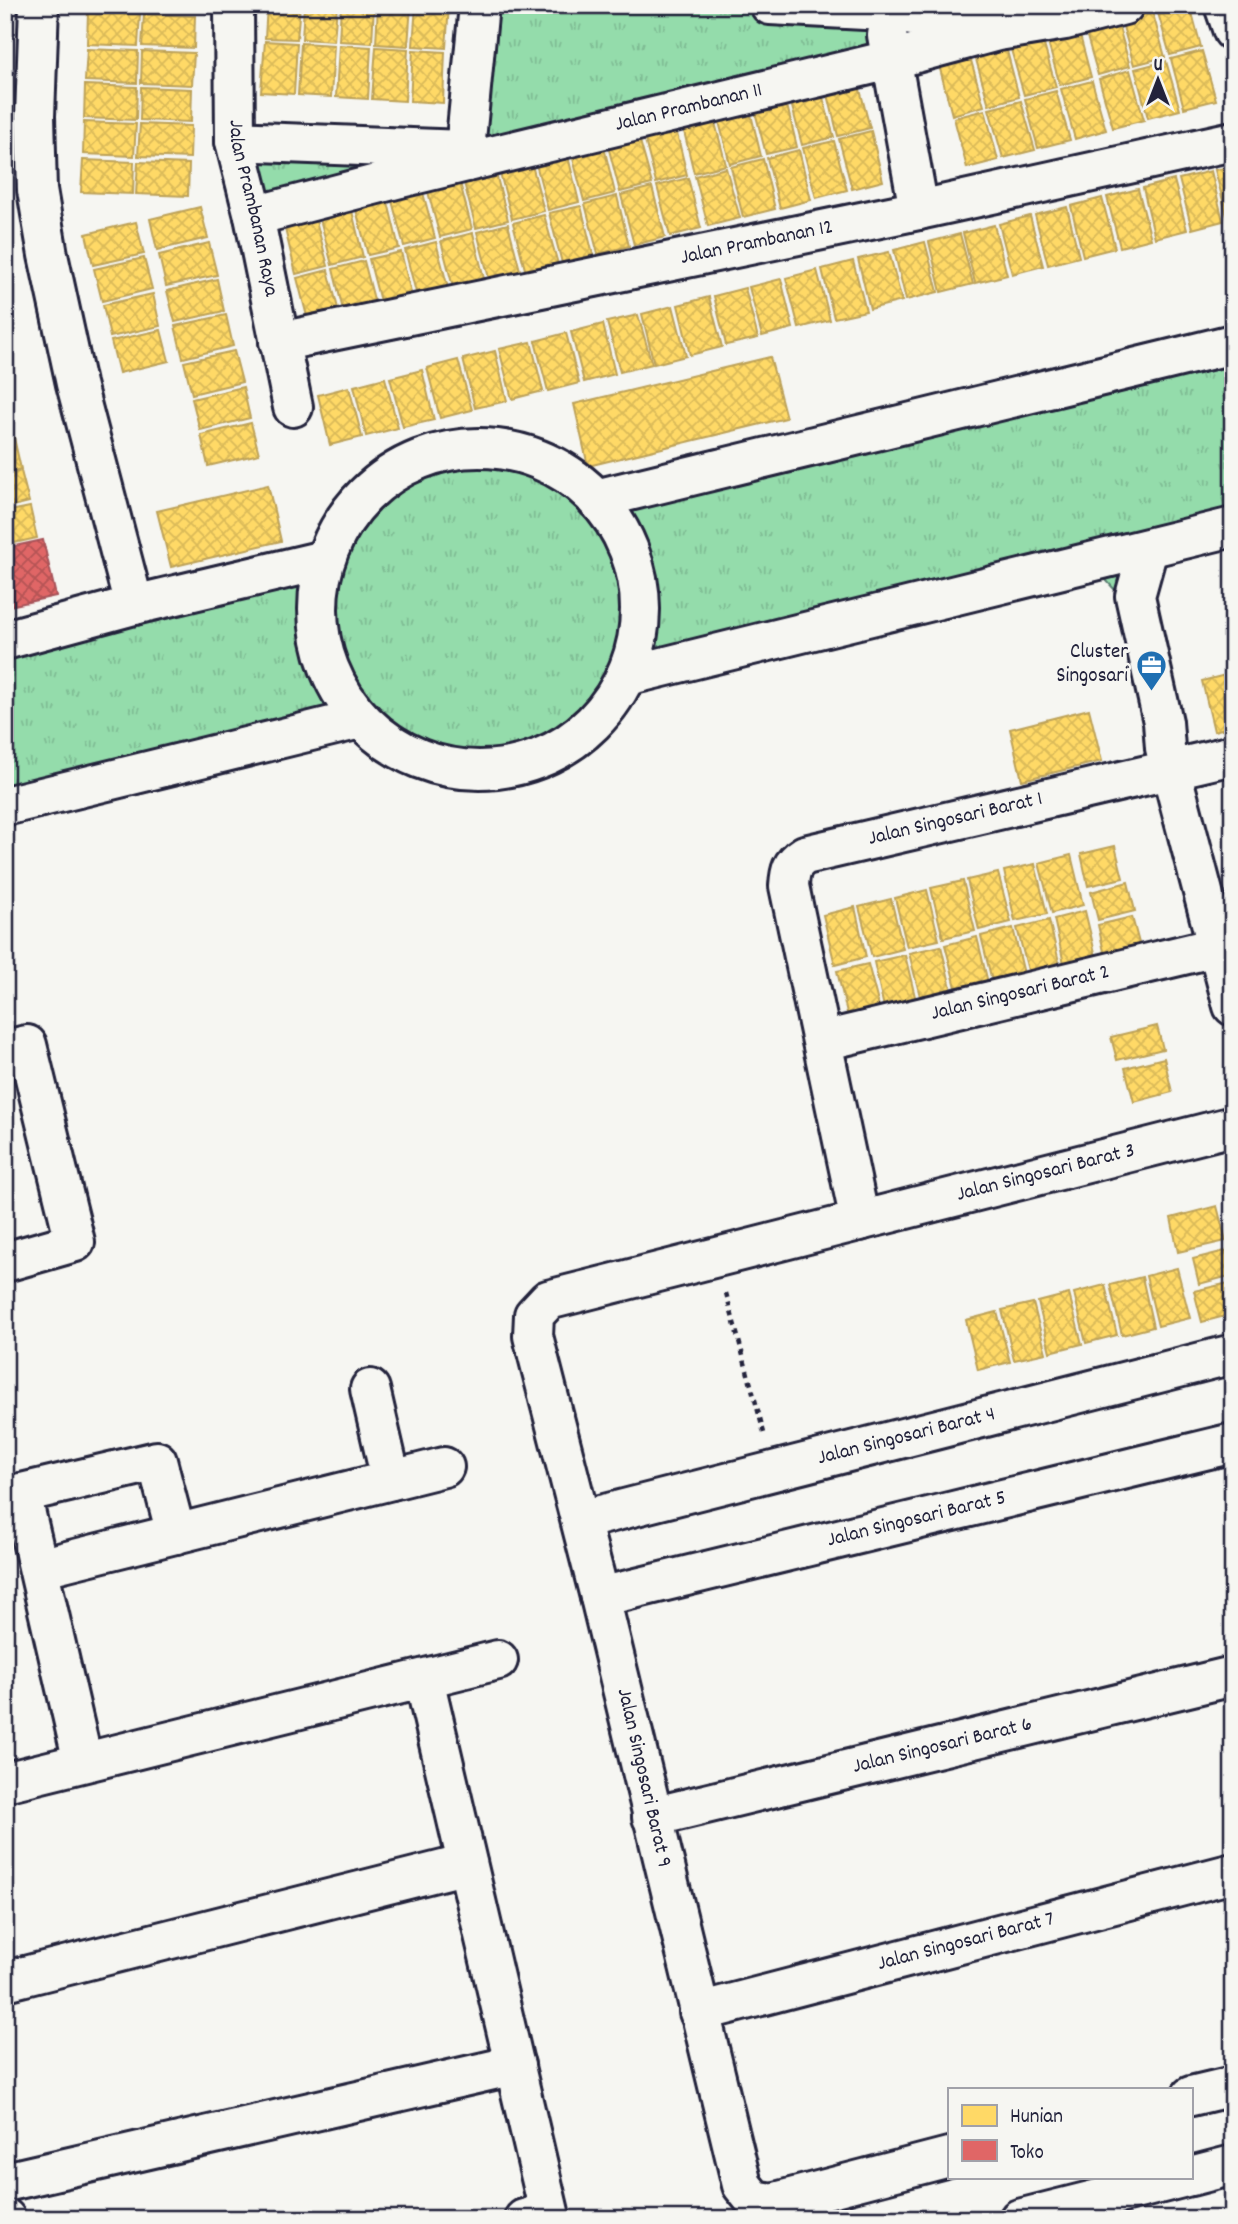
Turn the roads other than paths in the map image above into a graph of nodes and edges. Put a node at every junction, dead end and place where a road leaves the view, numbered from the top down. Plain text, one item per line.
1 (40, 5) edge
2 (234, 5) edge
3 (479, 5) edge
4 (770, 5) edge
5 (1124, 5) edge
6 (1224, 5) edge
7 (884, 8) edge
8 (1065, 13) edge
9 (998, 31) junction
10 (1233, 32) edge
11 (890, 60) junction
12 (235, 141) junction
13 (1233, 141) edge
14 (466, 156) junction
15 (919, 209) junction
16 (254, 216) junction
17 (279, 342) junction
18 (1233, 344) edge
19 (293, 407) dead end
20 (596, 499) junction
21 (1233, 527) edge
22 (1147, 549) junction
23 (324, 560) junction
24 (1091, 563) junction
25 (1128, 597) junction
26 (134, 605) junction
27 (5, 640) edge
28 (626, 676) junction
29 (360, 719) junction
30 (1233, 755) edge
31 (1168, 759) junction
32 (5, 806) edge
33 (1225, 944) edge
34 (1233, 1006) edge
35 (18, 1040) edge
36 (823, 1041) junction
37 (1233, 1126) edge
38 (860, 1221) junction
39 (5, 1262) edge
40 (533, 1336) joint
41 (1233, 1354) edge
42 (370, 1389) dead end
43 (1233, 1443) edge
44 (444, 1467) dead end
45 (391, 1480) junction
46 (13, 1495) edge
47 (581, 1521) junction
48 (176, 1534) junction
49 (38, 1568) junction
50 (600, 1597) junction
51 (498, 1660) dead end
52 (1233, 1676) edge
53 (424, 1679) junction
54 (83, 1762) junction
55 (5, 1783) edge
56 (652, 1816) junction
57 (467, 1864) junction
58 (1233, 1872) edge
59 (5, 1981) edge
60 (699, 2011) junction
61 (515, 2065) junction
62 (1233, 2086) edge
63 (1192, 2096) edge
64 (948, 2157) edge
65 (1233, 2165) edge
66 (1192, 2175) edge
67 (1181, 2178) edge
68 (5, 2182) edge
69 (1110, 2197) edge
70 (524, 2219) edge
71 (1019, 2219) edge

1 - 26 street
2 - 12 street, Jalan Prambanan Raya
3 - 14 street
4 - 7 street
5 - 8 street, Jalan Prambanan 11
6 - 10 street
7 - 9 street
7 - 11 street
8 - 9 street, Jalan Prambanan 11
9 - 11 street, Jalan Prambanan 11
11 - 14 street, Jalan Prambanan 11
11 - 15 street
12 - 14 street
12 - 16 street, Jalan Prambanan Raya
13 - 15 street, Jalan Prambanan 12
14 - 16 street, Jalan Prambanan 11
15 - 17 street, Jalan Prambanan 12
16 - 17 street, Jalan Prambanan Raya
17 - 19 street, Jalan Prambanan Raya
18 - 20 street
20 - 23 street
20 - 28 street
21 - 22 street
22 - 24 street
22 - 25 street
23 - 26 street
23 - 29 street
24 - 25 street
24 - 28 street
25 - 31 street
26 - 27 street
28 - 29 street
29 - 32 street
30 - 31 street, Jalan Singosari Barat 1
31 - 33 street
31 - 36 street, Jalan Singosari Barat 1
33 - 34 street
33 - 36 street, Jalan Singosari Barat 2
35 - 39 street
36 - 38 street, Jalan Singosari Barat 1
37 - 38 street, Jalan Singosari Barat 3
38 - 40 street, Jalan Singosari Barat 3
40 - 47 street, Jalan Singosari Barat 9
41 - 47 street, Jalan Singosari Barat 4
42 - 45 street
43 - 50 street, Jalan Singosari Barat 5
44 - 45 street
45 - 48 street
46 - 48 street
46 - 49 street
47 - 50 street, Jalan Singosari Barat 9
48 - 49 street
49 - 54 street
50 - 56 street, Jalan Singosari Barat 9
51 - 53 street
52 - 56 street, Jalan Singosari Barat 6
53 - 54 street
53 - 57 street
54 - 55 street
56 - 60 street, Jalan Singosari Barat 9
57 - 59 street
57 - 61 street
58 - 60 street, Jalan Singosari Barat 7
60 - 64 street, Jalan Singosari Barat 9
61 - 68 street
61 - 70 street
62 - 63 street
65 - 66 street
67 - 69 street
69 - 71 street

